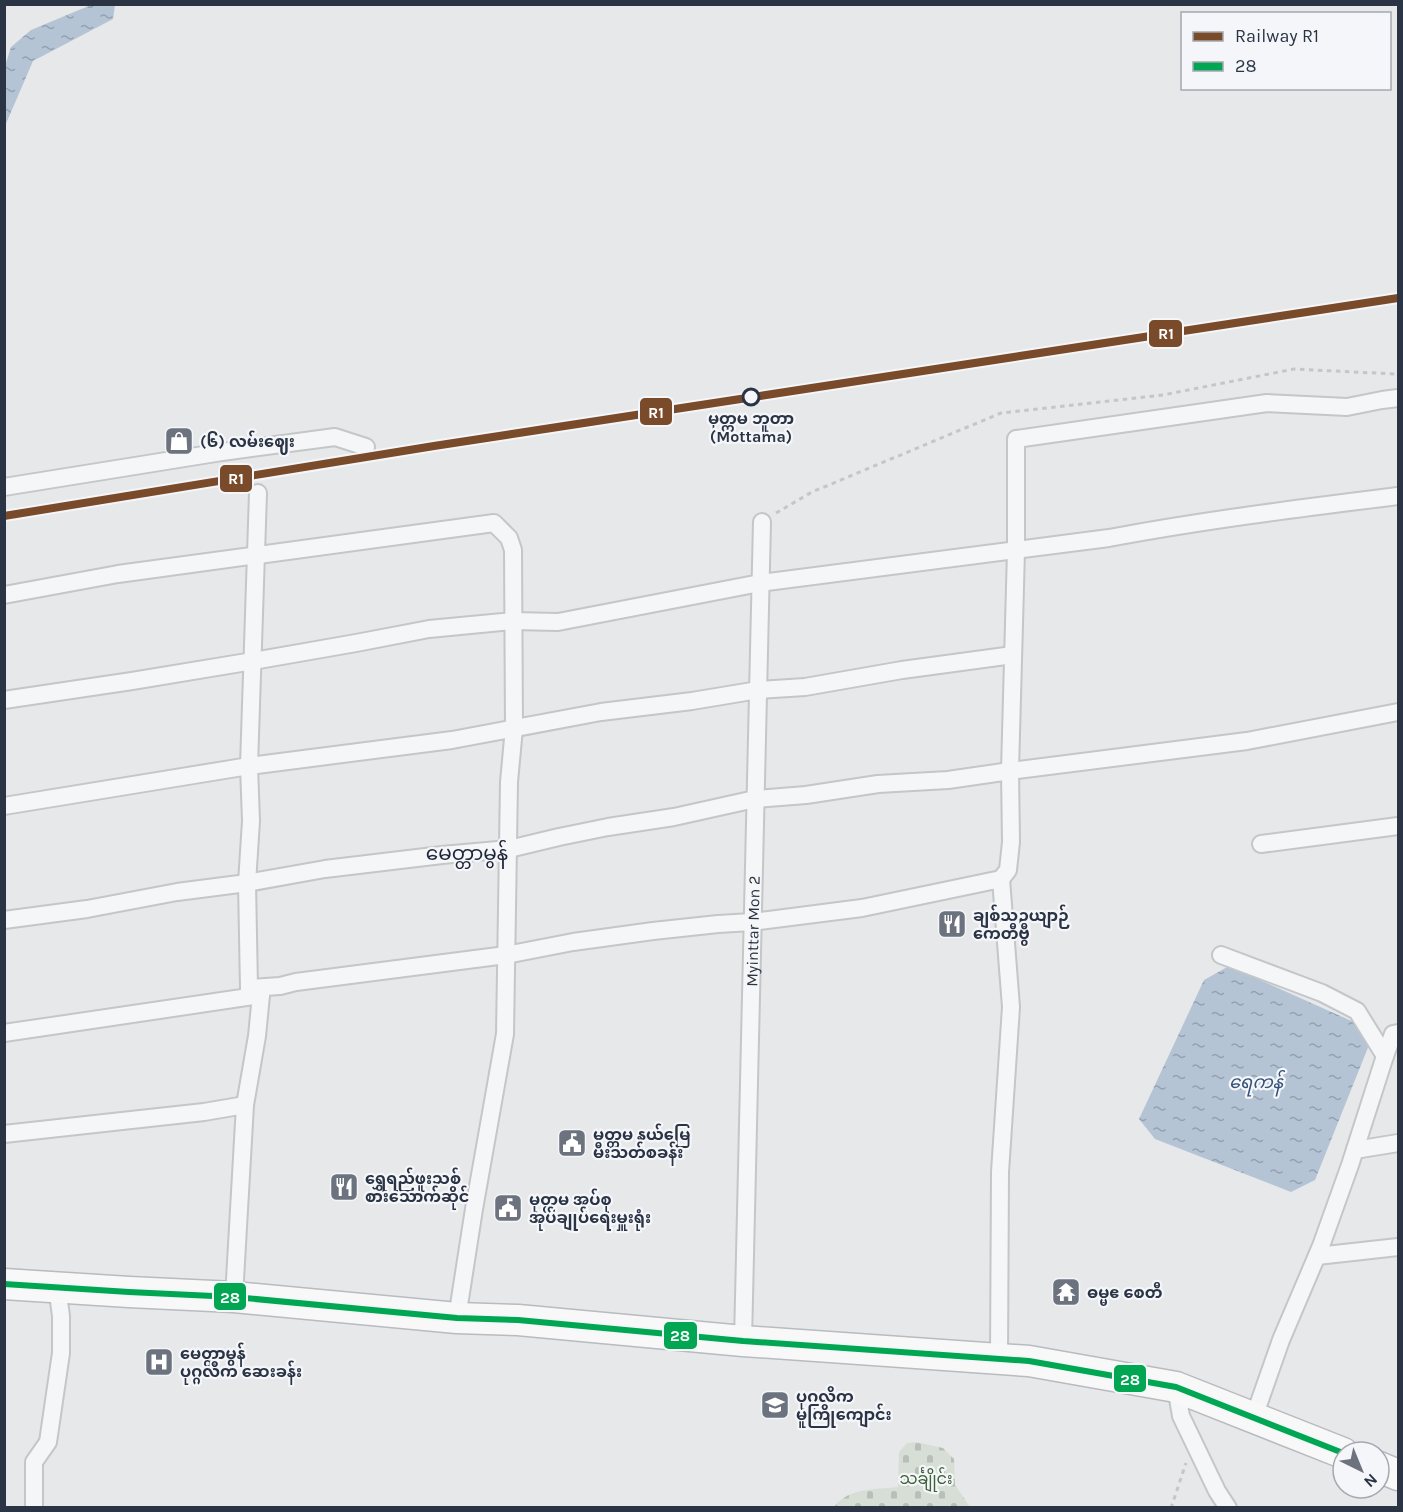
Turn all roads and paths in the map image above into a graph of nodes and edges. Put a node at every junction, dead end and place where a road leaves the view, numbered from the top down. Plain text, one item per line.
1 (1398, 398) edge
2 (366, 447) dead end
3 (4, 487) edge
4 (258, 494) dead end
5 (1398, 496) edge
6 (762, 522) dead end
7 (1016, 550) junction
8 (256, 555) junction
9 (760, 583) junction
10 (4, 595) edge
11 (512, 621) junction
12 (1013, 655) junction
13 (253, 661) junction
14 (758, 690) junction
15 (4, 700) edge
16 (1398, 712) edge
17 (514, 728) junction
18 (249, 766) junction
19 (1010, 771) junction
20 (755, 799) junction
21 (4, 806) edge
22 (1398, 826) edge
23 (1261, 844) dead end
24 (509, 849) junction
25 (1001, 879) junction
26 (247, 884) junction
27 (4, 920) edge
28 (752, 922) junction
29 (506, 955) junction
30 (1221, 956) dead end
31 (255, 992) junction
32 (4, 1033) edge
33 (1398, 1033) edge
34 (1385, 1056) junction
35 (245, 1105) junction
36 (4, 1134) edge
37 (1398, 1143) edge
38 (1355, 1150) junction
39 (1398, 1247) edge
40 (1317, 1256) junction
41 (4, 1284) edge
42 (57, 1287) junction
43 (234, 1297) junction
44 (457, 1318) junction
45 (743, 1341) junction
46 (999, 1359) junction
47 (1176, 1387) junction
48 (1254, 1417) junction
49 (1193, 1441) junction
50 (1331, 1447) edge
51 (34, 1508) edge
52 (1171, 1508) edge
53 (1228, 1508) edge

1 - 7 street
2 - 3 street
4 - 8 street
5 - 7 street
6 - 9 street, Myinttar Mon 2
7 - 9 street
7 - 12 street
8 - 10 street
8 - 11 street
8 - 13 street
9 - 11 street
9 - 14 street, Myinttar Mon 2
11 - 13 street
11 - 17 street
12 - 14 street
12 - 19 street
13 - 15 street
13 - 18 street
14 - 17 street
14 - 20 street, Myinttar Mon 2
16 - 19 street
17 - 18 street
17 - 24 street
18 - 21 street
18 - 26 street
19 - 20 street
19 - 25 street
20 - 24 street
20 - 28 street, Myinttar Mon 2
22 - 23 street
24 - 26 street
24 - 29 street
25 - 28 street
25 - 46 street
26 - 27 street
26 - 31 street
28 - 29 street
28 - 45 street, Myinttar Mon 2
29 - 31 street
29 - 44 street
30 - 34 street
31 - 32 street
31 - 35 street
33 - 34 street
34 - 38 street
35 - 36 street
35 - 43 street
37 - 38 street
38 - 40 street
39 - 40 street
40 - 48 street
41 - 42 highway
42 - 43 highway
42 - 51 street
43 - 44 highway
44 - 45 highway
45 - 46 highway
46 - 47 highway
47 - 48 highway
47 - 49 street
48 - 50 highway
49 - 52 path
49 - 53 street

